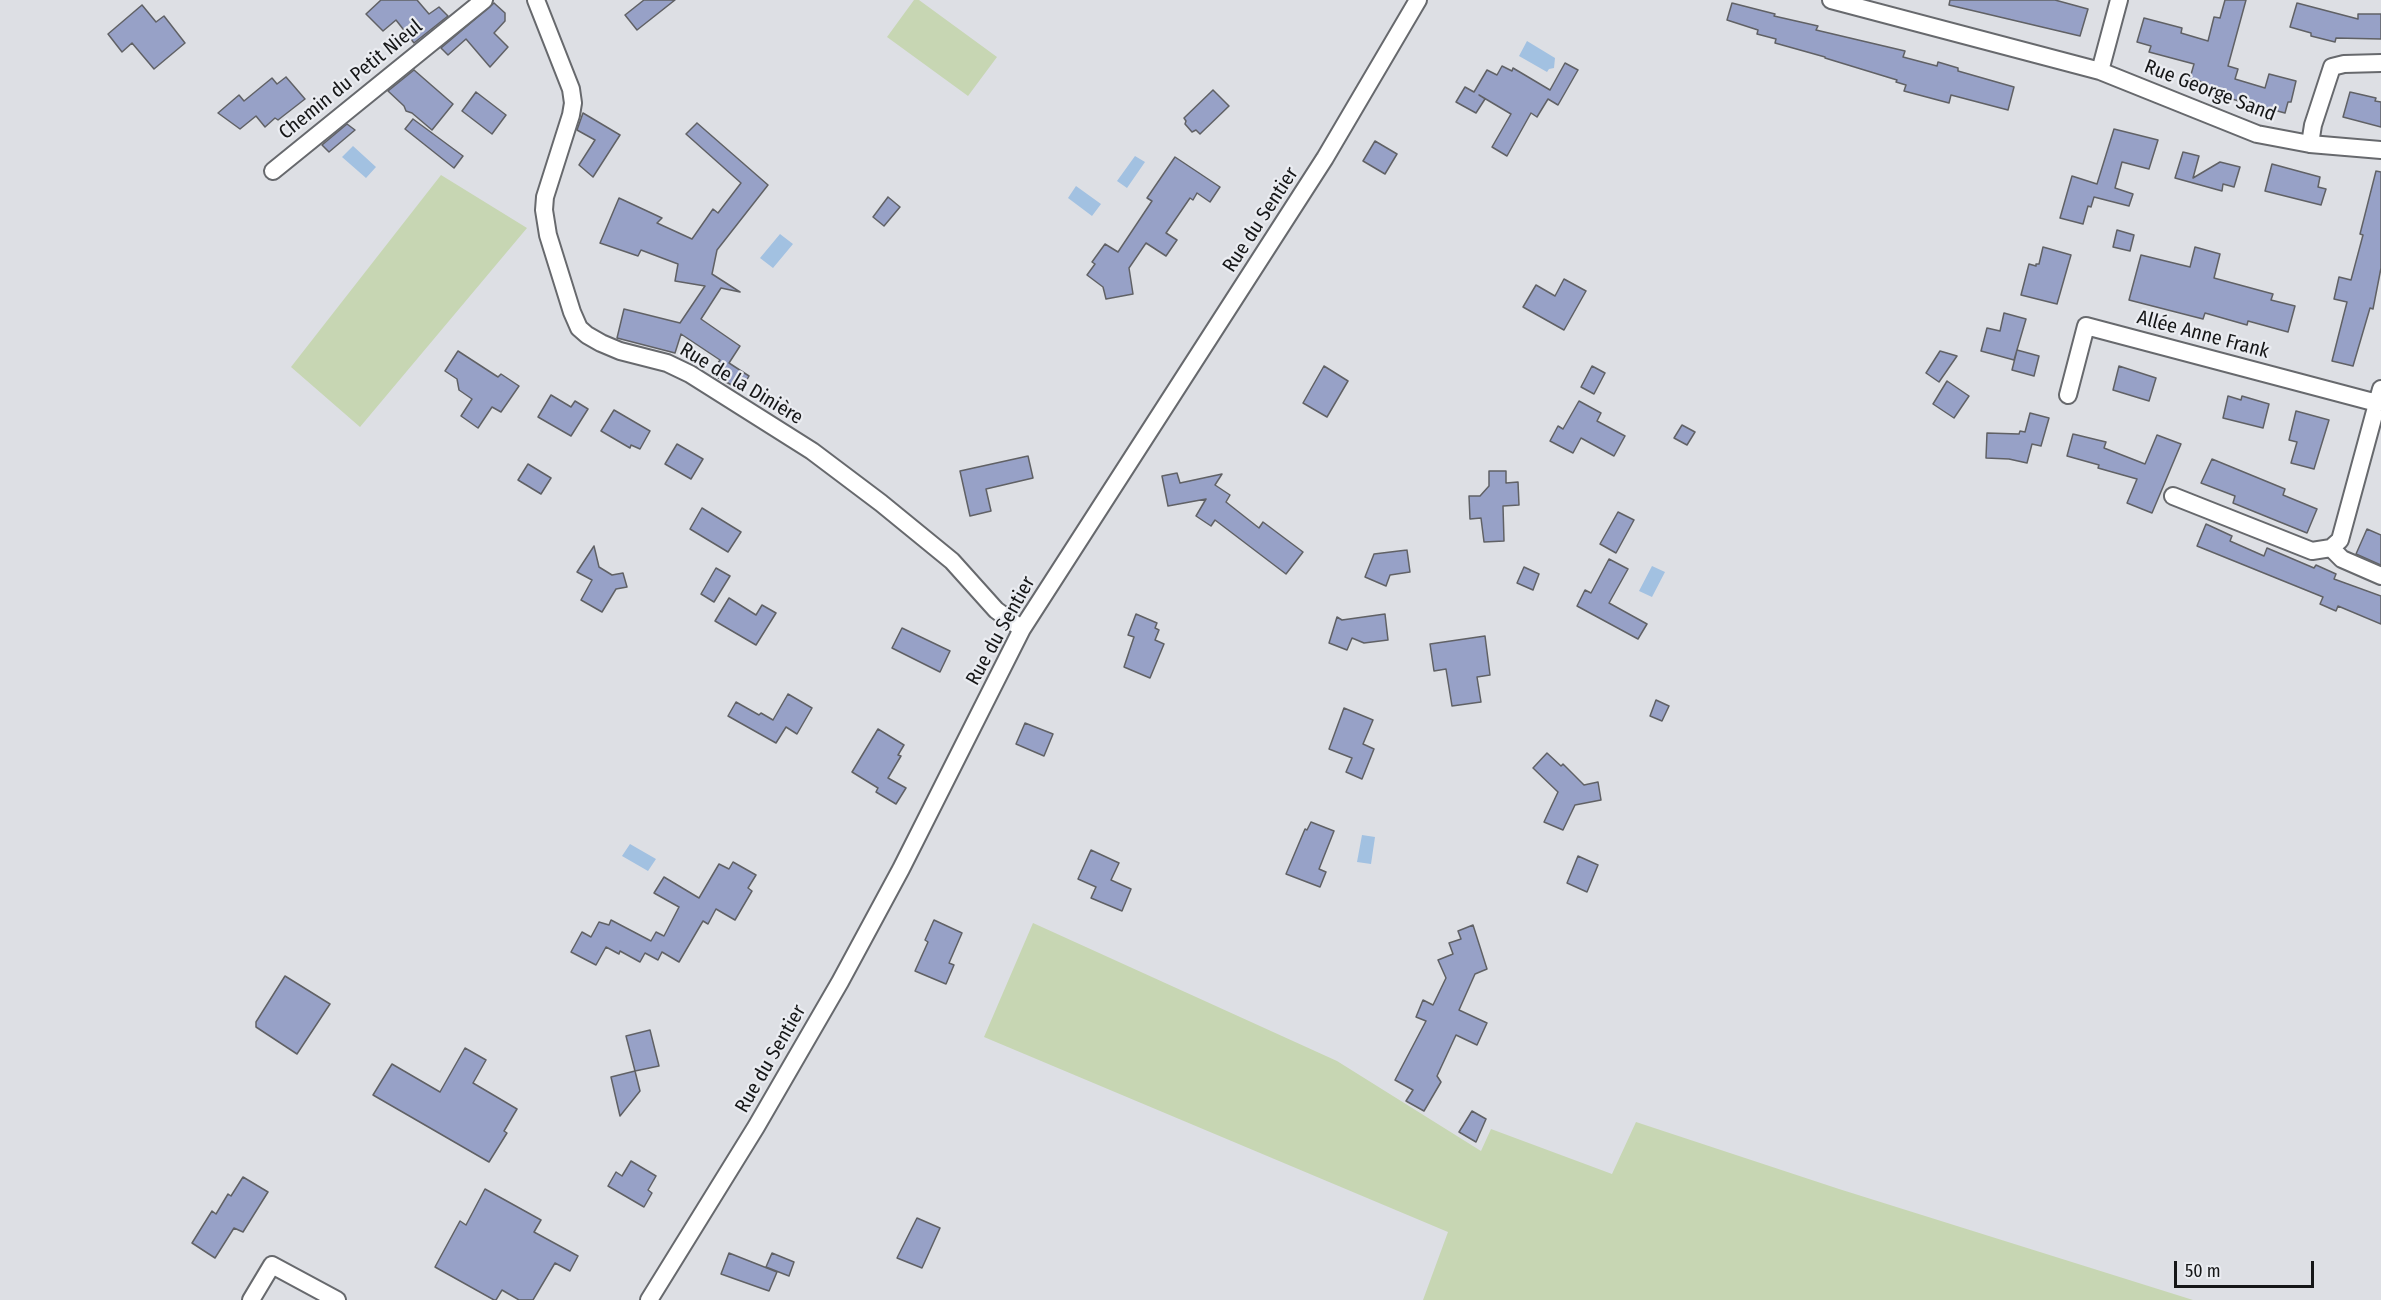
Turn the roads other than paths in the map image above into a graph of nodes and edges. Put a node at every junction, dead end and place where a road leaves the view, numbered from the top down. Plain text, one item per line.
1 (484, 0) edge
2 (536, 0) edge
3 (1418, 0) edge
4 (1832, 0) edge
5 (2119, 0) edge
6 (2381, 63) edge
7 (2100, 71) junction
8 (2310, 144) junction
9 (2381, 150) edge
10 (273, 171) dead end
11 (2068, 395) dead end
12 (2379, 396) edge
13 (2173, 496) dead end
14 (2331, 548) junction
15 (2381, 576) edge
16 (1022, 629) junction
17 (251, 1300) edge
18 (337, 1300) edge
19 (649, 1300) edge

1 - 10 street, Chemin du Petit Nieul
2 - 16 street, Rue de la Dinière
3 - 16 street, Rue du Sentier
4 - 7 street, Rue George Sand
5 - 7 street
6 - 8 street
7 - 8 street, Rue George Sand
8 - 9 street, Rue George Sand
11 - 12 street, Allée Anne Frank
12 - 14 street
13 - 14 street
14 - 15 street
16 - 19 street, Rue du Sentier
17 - 18 street

